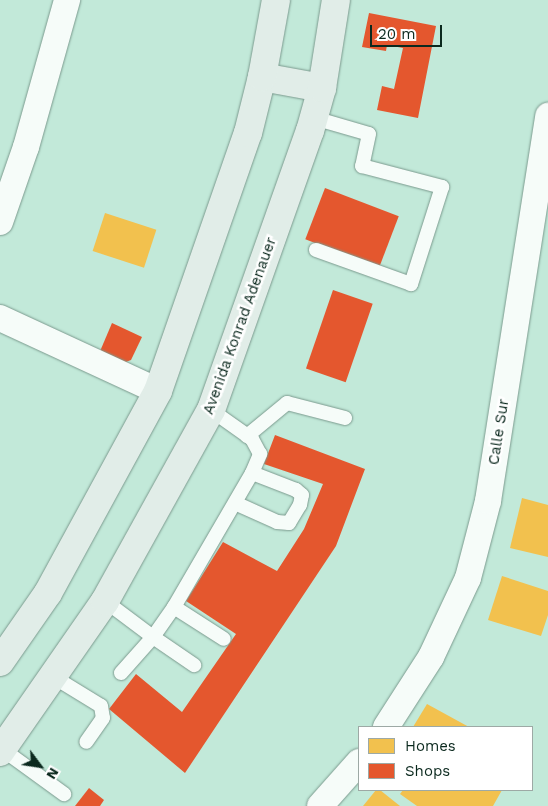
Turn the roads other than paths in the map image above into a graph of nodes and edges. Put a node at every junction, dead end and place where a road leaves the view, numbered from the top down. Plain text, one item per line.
1 (67, 0) edge
2 (276, 0) edge
3 (336, 0) edge
4 (262, 77) junction
5 (322, 88) junction
6 (548, 116) edge
7 (314, 118) junction
8 (0, 222) edge
9 (316, 250) dead end
10 (0, 318) edge
11 (158, 390) junction
12 (211, 410) junction
13 (345, 418) dead end
14 (247, 436) junction
15 (252, 473) junction
16 (235, 503) junction
17 (104, 601) junction
18 (174, 607) junction
19 (153, 637) junction
20 (224, 639) dead end
21 (0, 662) edge
22 (194, 665) dead end
23 (121, 673) dead end
24 (52, 676) junction
25 (387, 726) edge
26 (86, 742) dead end
27 (1, 751) edge
28 (358, 763) edge
29 (64, 794) dead end
30 (320, 806) edge

1 - 8 street
2 - 4 main road
3 - 5 main road, Avenida Konrad Adenauer
4 - 5 main road
4 - 11 main road
5 - 7 main road, Avenida Konrad Adenauer
6 - 25 street, Calle Sur
7 - 9 lane
7 - 12 main road, Avenida Konrad Adenauer
10 - 11 street
11 - 21 main road
12 - 14 lane
12 - 17 main road, Avenida Konrad Adenauer
13 - 14 lane
14 - 15 lane
15 - 16 lane
15 - 16 lane
16 - 18 lane
17 - 19 lane
17 - 24 main road, Avenida Konrad Adenauer
18 - 19 lane
18 - 20 lane
19 - 22 lane
19 - 23 lane
24 - 26 lane
24 - 27 main road, Avenida Konrad Adenauer
27 - 29 lane
28 - 30 street

